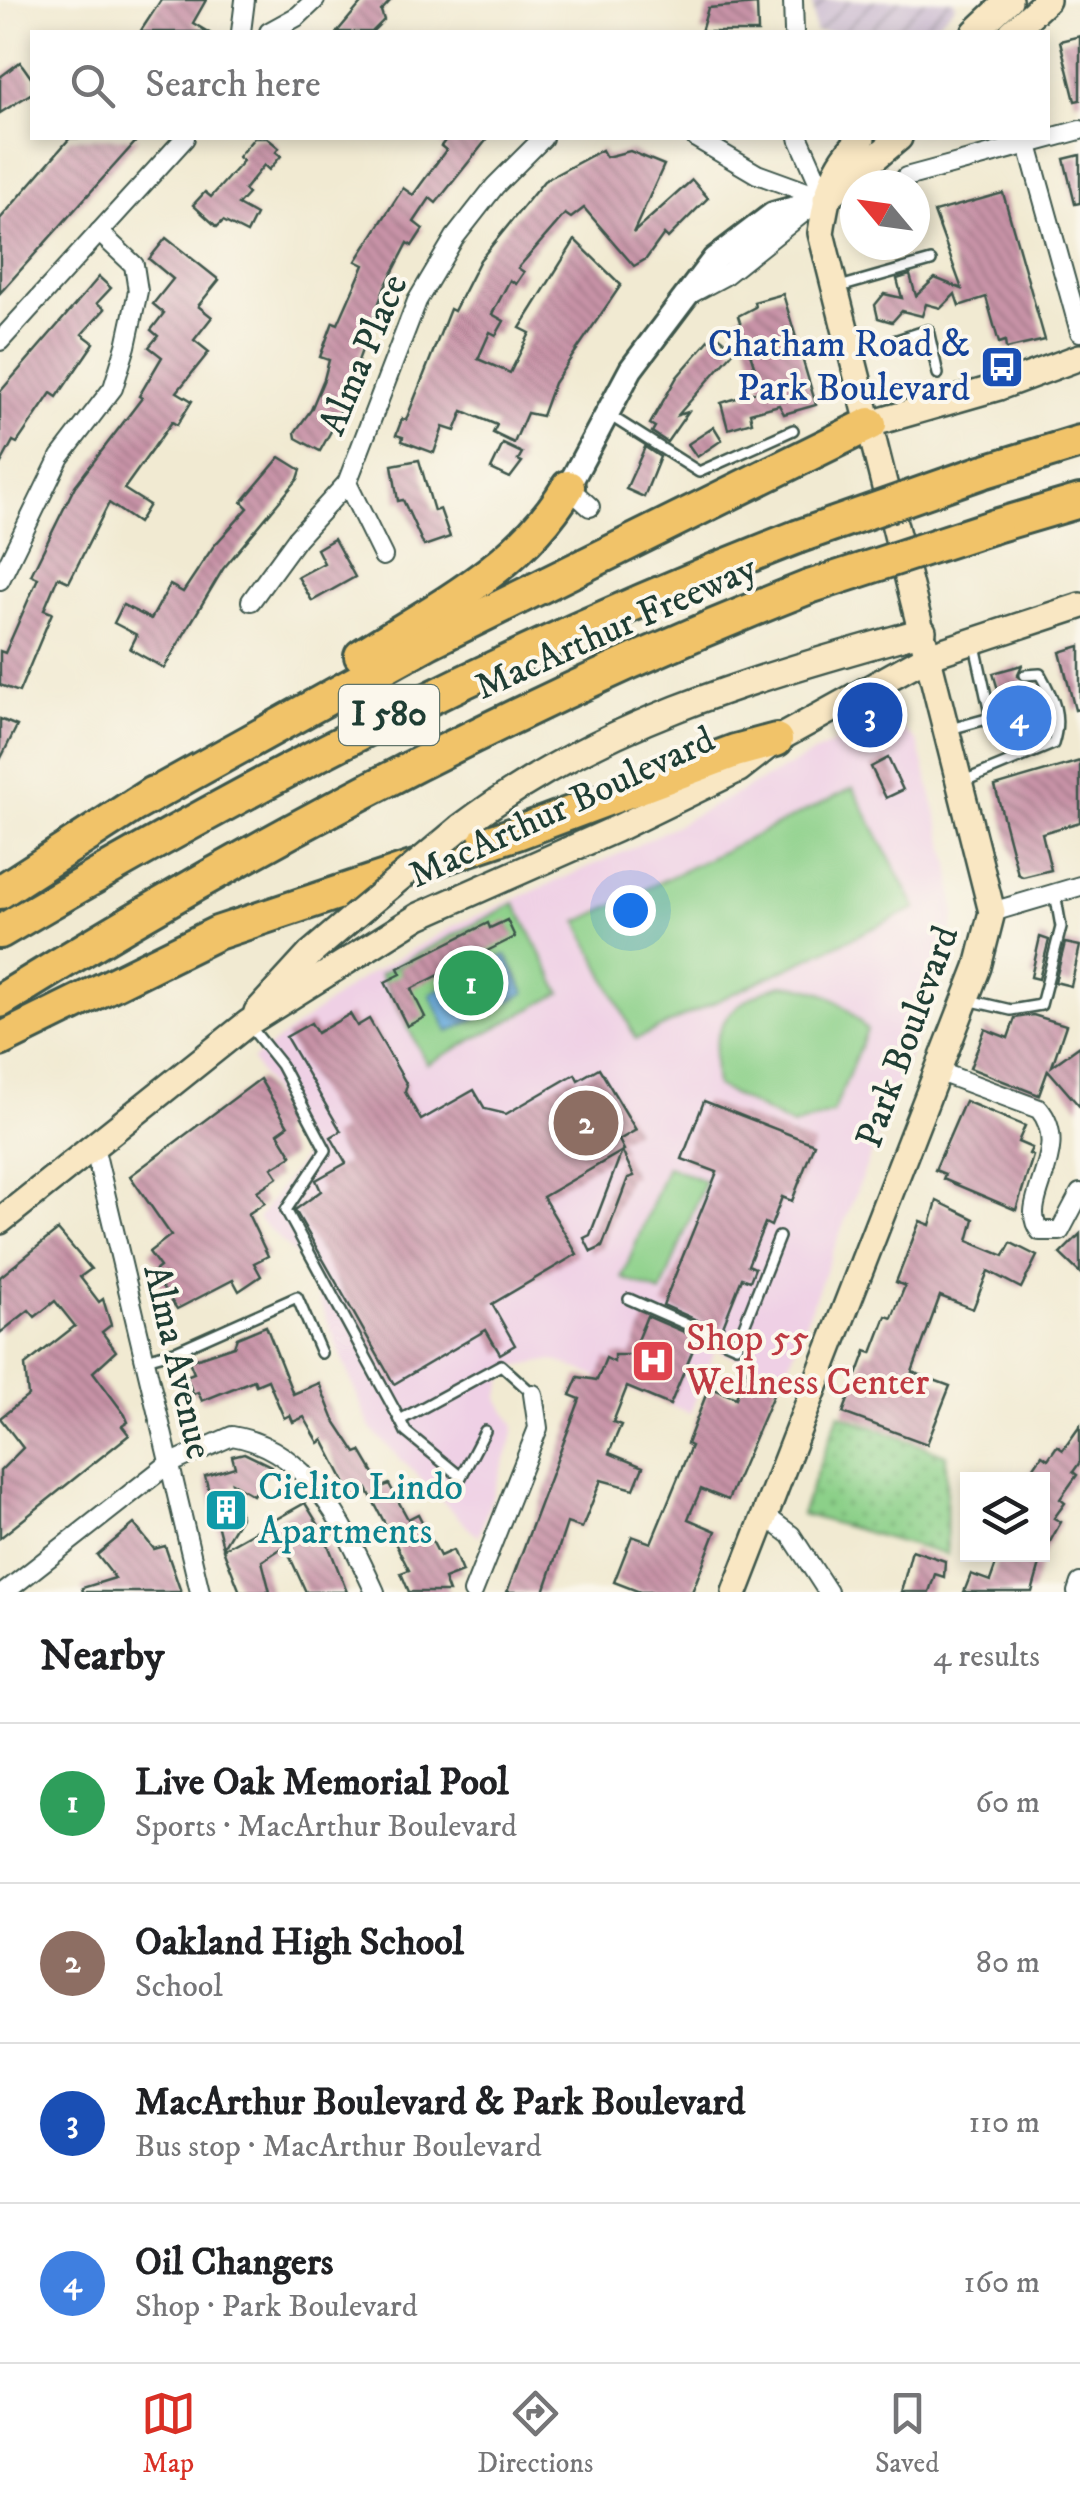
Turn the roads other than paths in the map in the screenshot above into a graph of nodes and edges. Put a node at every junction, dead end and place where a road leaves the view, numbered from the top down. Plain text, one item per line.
1 (245, 0) edge
2 (314, 0) edge
3 (793, 0) edge
4 (1047, 0) edge
5 (995, 19) edge
6 (241, 30) edge
7 (272, 30) edge
8 (794, 30) edge
9 (1080, 130) edge
10 (1050, 136) edge
11 (183, 140) edge
12 (541, 140) edge
13 (699, 140) edge
14 (801, 140) edge
15 (860, 140) edge
16 (897, 140) edge
17 (1027, 141) edge
18 (930, 173) edge
19 (826, 200) junction
20 (99, 232) junction
21 (931, 261) dead end
22 (833, 288) junction
23 (1080, 332) edge
24 (0, 341) edge
25 (851, 355) junction
26 (1080, 357) edge
27 (938, 374) dead end
28 (606, 414) junction
29 (870, 424) junction
30 (793, 430) dead end
31 (1080, 442) edge
32 (346, 483) junction
33 (579, 497) joint
34 (1080, 502) edge
35 (383, 556) dead end
36 (0, 580) edge
37 (251, 601) dead end
38 (1080, 606) edge
39 (974, 639) junction
40 (926, 643) junction
41 (1025, 675) dead end
42 (997, 684) dead end
43 (985, 689) junction
44 (1034, 705) dead end
45 (1005, 714) dead end
46 (991, 718) junction
47 (948, 730) junction
48 (776, 740) junction
49 (1007, 763) junction
50 (961, 782) junction
51 (137, 804) junction
52 (1080, 886) edge
53 (0, 892) edge
54 (1054, 894) junction
55 (992, 912) junction
56 (0, 932) edge
57 (965, 1000) junction
58 (0, 1001) edge
59 (248, 1023) junction
60 (0, 1040) edge
61 (938, 1071) junction
62 (94, 1146) junction
63 (1080, 1193) edge
64 (0, 1221) edge
65 (778, 1237) dead end
66 (629, 1299) dead end
67 (320, 1353) dead end
68 (143, 1360) junction
69 (533, 1394) joint
70 (400, 1420) junction
71 (485, 1432) dead end
72 (168, 1465) junction
73 (764, 1514) junction
74 (1080, 1584) edge
75 (5, 1592) edge
76 (200, 1592) edge
77 (375, 1592) edge
78 (474, 1592) edge
79 (735, 1592) edge
80 (828, 1592) edge
81 (1077, 1592) edge

1 - 6 street
2 - 7 street
3 - 8 street
4 - 5 main road
9 - 10 street
11 - 20 street
12 - 32 street, Alma Place
13 - 19 street
14 - 19 street
15 - 19 main road, Park Boulevard
16 - 19 main road
17 - 18 street
17 - 23 street
19 - 22 main road, Park Boulevard
19 - 28 street
20 - 24 street
20 - 36 street
21 - 22 lane
22 - 25 main road, Park Boulevard
25 - 27 lane
25 - 29 main road, Park Boulevard
26 - 29 main road
28 - 30 lane
28 - 33 street
29 - 40 main road, Park Boulevard
29 - 51 highway
31 - 56 highway, MacArthur Freeway / I 580, bridge
32 - 35 street
32 - 37 street, Alma Place
33 - 51 highway
34 - 58 highway, MacArthur Freeway / I 580, bridge
38 - 39 main road, MacArthur Boulevard
39 - 40 main road, MacArthur Boulevard
39 - 43 lane
40 - 47 main road, Park Boulevard
40 - 48 main road, MacArthur Boulevard
40 - 59 main road, MacArthur Boulevard, bridge
41 - 49 lane
42 - 43 lane
43 - 46 lane
44 - 49 lane
45 - 46 lane
46 - 47 lane
47 - 50 main road, Park Boulevard
48 - 59 main road, MacArthur Boulevard
48 - 60 highway
49 - 50 lane
50 - 55 main road, Park Boulevard
51 - 53 highway
52 - 54 street
54 - 55 street
54 - 57 lane
55 - 57 main road, Park Boulevard
57 - 61 main road, Park Boulevard
59 - 62 main road, MacArthur Boulevard
59 - 70 lane
61 - 63 street
61 - 73 main road, Park Boulevard
62 - 64 main road, MacArthur Boulevard
62 - 68 street, Alma Avenue
65 - 66 lane
67 - 68 lane
68 - 72 street, Alma Avenue
69 - 70 lane
69 - 78 street
70 - 71 lane
72 - 75 street
72 - 76 street, Alma Avenue
72 - 77 street
73 - 79 main road, Park Boulevard
73 - 80 street
74 - 81 street

